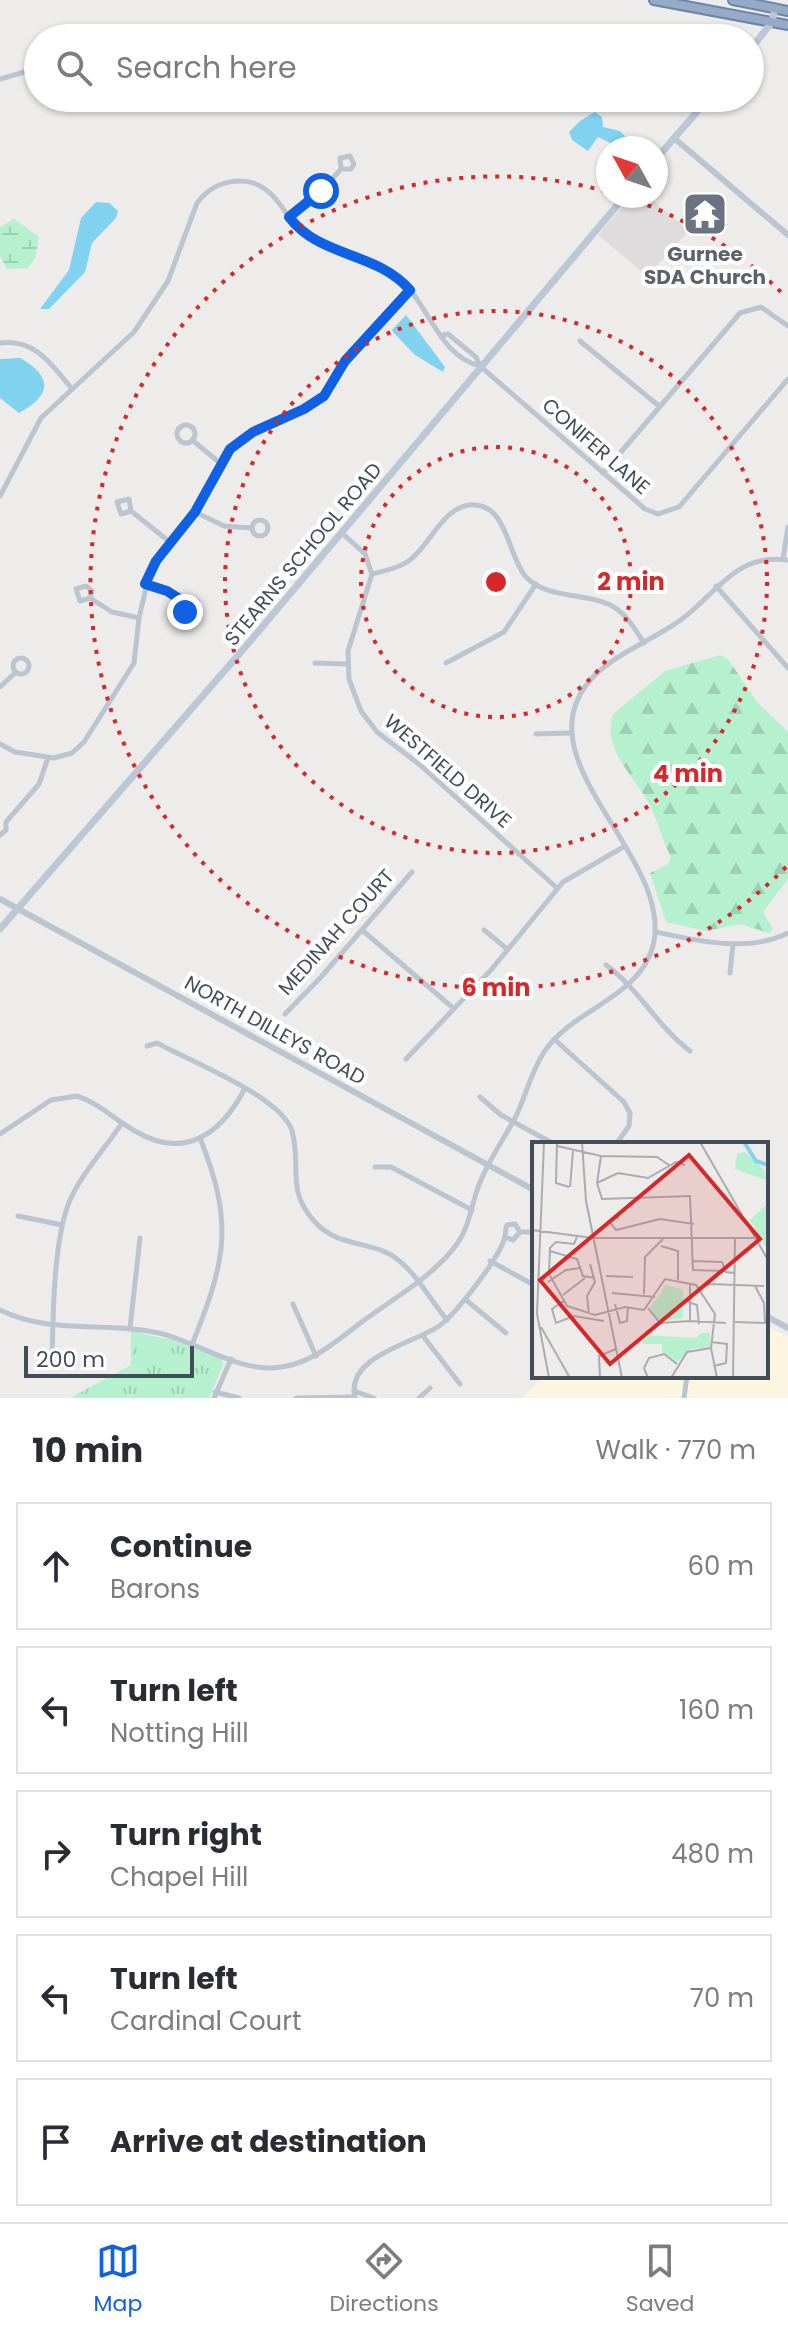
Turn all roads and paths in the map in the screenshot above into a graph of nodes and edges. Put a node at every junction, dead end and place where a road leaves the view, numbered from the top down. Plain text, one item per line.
1 (654, 0) edge
2 (733, 0) edge
3 (775, 8) junction
4 (788, 11) edge
5 (772, 22) junction
6 (788, 25) edge
7 (764, 32) edge
8 (24, 72) edge
9 (0, 79) edge
10 (697, 112) edge
11 (674, 138) junction
12 (668, 145) edge
13 (341, 169) dead end
14 (615, 208) edge
15 (289, 217) junction
16 (788, 235) edge
17 (410, 290) junction
18 (788, 326) edge
19 (580, 341) dead end
20 (0, 343) edge
21 (480, 366) junction
22 (788, 379) edge
23 (72, 389) junction
24 (659, 406) junction
25 (192, 440) dead end
26 (220, 463) junction
27 (603, 473) junction
28 (0, 496) edge
29 (131, 511) dead end
30 (195, 512) junction
31 (788, 527) edge
32 (252, 528) dead end
33 (342, 533) junction
34 (171, 543) junction
35 (786, 560) edge
36 (372, 574) junction
37 (145, 584) junction
38 (536, 584) junction
39 (716, 586) junction
40 (90, 598) dead end
41 (186, 603) dead end
42 (139, 618) junction
43 (644, 643) junction
44 (315, 663) dead end
45 (446, 663) dead end
46 (347, 664) junction
47 (788, 668) edge
48 (16, 672) dead end
49 (0, 687) edge
50 (571, 733) junction
51 (536, 734) dead end
52 (0, 744) edge
53 (48, 758) junction
54 (3, 821) edge
55 (0, 835) edge
56 (625, 846) junction
57 (412, 872) dead end
58 (557, 888) junction
59 (0, 899) edge
60 (20, 910) junction
61 (0, 929) edge
62 (362, 930) junction
63 (484, 930) dead end
64 (656, 932) junction
65 (788, 933) edge
66 (733, 944) junction
67 (506, 948) junction
68 (606, 965) dead end
69 (730, 973) dead end
70 (628, 986) junction
71 (452, 1007) junction
72 (285, 1014) dead end
73 (554, 1039) junction
74 (147, 1046) dead end
75 (690, 1051) dead end
76 (406, 1059) dead end
77 (245, 1088) junction
78 (480, 1097) dead end
79 (513, 1122) junction
80 (122, 1123) junction
81 (0, 1134) edge
82 (200, 1138) junction
83 (550, 1142) edge
84 (617, 1142) edge
85 (489, 1165) junction
86 (375, 1167) dead end
87 (532, 1189) edge
88 (472, 1210) junction
89 (18, 1216) dead end
90 (62, 1225) junction
91 (520, 1232) junction
92 (532, 1232) edge
93 (505, 1237) junction
94 (140, 1238) dead end
95 (490, 1261) junction
96 (417, 1281) junction
97 (532, 1284) edge
98 (466, 1300) junction
99 (293, 1304) dead end
100 (0, 1310) edge
101 (768, 1317) edge
102 (447, 1320) junction
103 (53, 1326) junction
104 (130, 1328) junction
105 (788, 1328) edge
106 (506, 1333) dead end
107 (423, 1336) junction
108 (193, 1342) junction
109 (316, 1356) junction
110 (231, 1359) junction
111 (52, 1364) dead end
112 (687, 1378) edge
113 (460, 1384) dead end
114 (430, 1388) dead end
115 (214, 1395) edge
116 (355, 1395) edge
117 (309, 1397) edge
118 (239, 1398) edge
119 (296, 1398) edge
120 (374, 1398) edge
121 (419, 1398) edge
122 (684, 1398) edge

1 - 5 highway
2 - 3 highway
3 - 4 highway
3 - 5 main road
5 - 6 highway
5 - 7 main road
8 - 9 street
10 - 11 main road
11 - 12 main road
11 - 16 street
13 - 15 street
14 - 21 main road, STEARNS SCHOOL ROAD
15 - 17 street, CONIFER LANE
15 - 23 street, CONIFER LANE
17 - 21 street, CONIFER LANE
17 - 26 street
18 - 24 street
19 - 24 street
20 - 23 street
21 - 27 street, CONIFER LANE
21 - 33 main road, STEARNS SCHOOL ROAD
22 - 27 street, CONIFER LANE
23 - 28 street
24 - 27 street
25 - 26 street
26 - 30 street
29 - 34 street
30 - 32 street
30 - 34 street
31 - 35 street
33 - 36 street
33 - 60 main road, STEARNS SCHOOL ROAD
34 - 37 street
35 - 39 street
36 - 38 street
36 - 46 street, WESTFIELD DRIVE
37 - 41 street
37 - 42 street
38 - 43 street
38 - 45 street
39 - 43 street
39 - 47 street
40 - 42 street
42 - 53 street
43 - 50 street
44 - 46 street
46 - 58 street, WESTFIELD DRIVE
48 - 49 street
50 - 51 street
50 - 56 street
52 - 53 street
53 - 54 street
54 - 55 street
56 - 58 street
56 - 64 street
57 - 62 street, MEDINAH COURT
58 - 67 street
59 - 60 street, NORTH DILLEYS ROAD
60 - 61 main road, STEARNS SCHOOL ROAD
60 - 85 street, NORTH DILLEYS ROAD
62 - 71 street
62 - 72 street, MEDINAH COURT
63 - 67 street
64 - 66 street
64 - 70 street
65 - 66 street
66 - 69 street
67 - 71 street
68 - 70 street
70 - 73 street
70 - 75 street
71 - 76 street
73 - 79 street
73 - 84 street
74 - 77 street
77 - 82 street
77 - 96 street
78 - 79 street
79 - 83 street
79 - 85 street
80 - 81 street
80 - 82 street
80 - 90 street
82 - 108 street
85 - 87 street, NORTH DILLEYS ROAD
85 - 88 street
86 - 88 street
88 - 96 street
89 - 90 street
90 - 103 street
91 - 92 street
91 - 93 street
91 - 93 street
93 - 95 street
94 - 104 street
95 - 97 street
95 - 98 street
96 - 102 street
96 - 109 street
98 - 102 street
98 - 106 street
99 - 109 street
100 - 103 street
101 - 105 street
102 - 107 street
103 - 104 street
103 - 111 street
104 - 108 street
107 - 113 street
107 - 116 street
108 - 110 street
109 - 110 street
110 - 115 street
112 - 122 street
114 - 121 street
115 - 118 street
116 - 117 street
116 - 120 street
117 - 119 street

